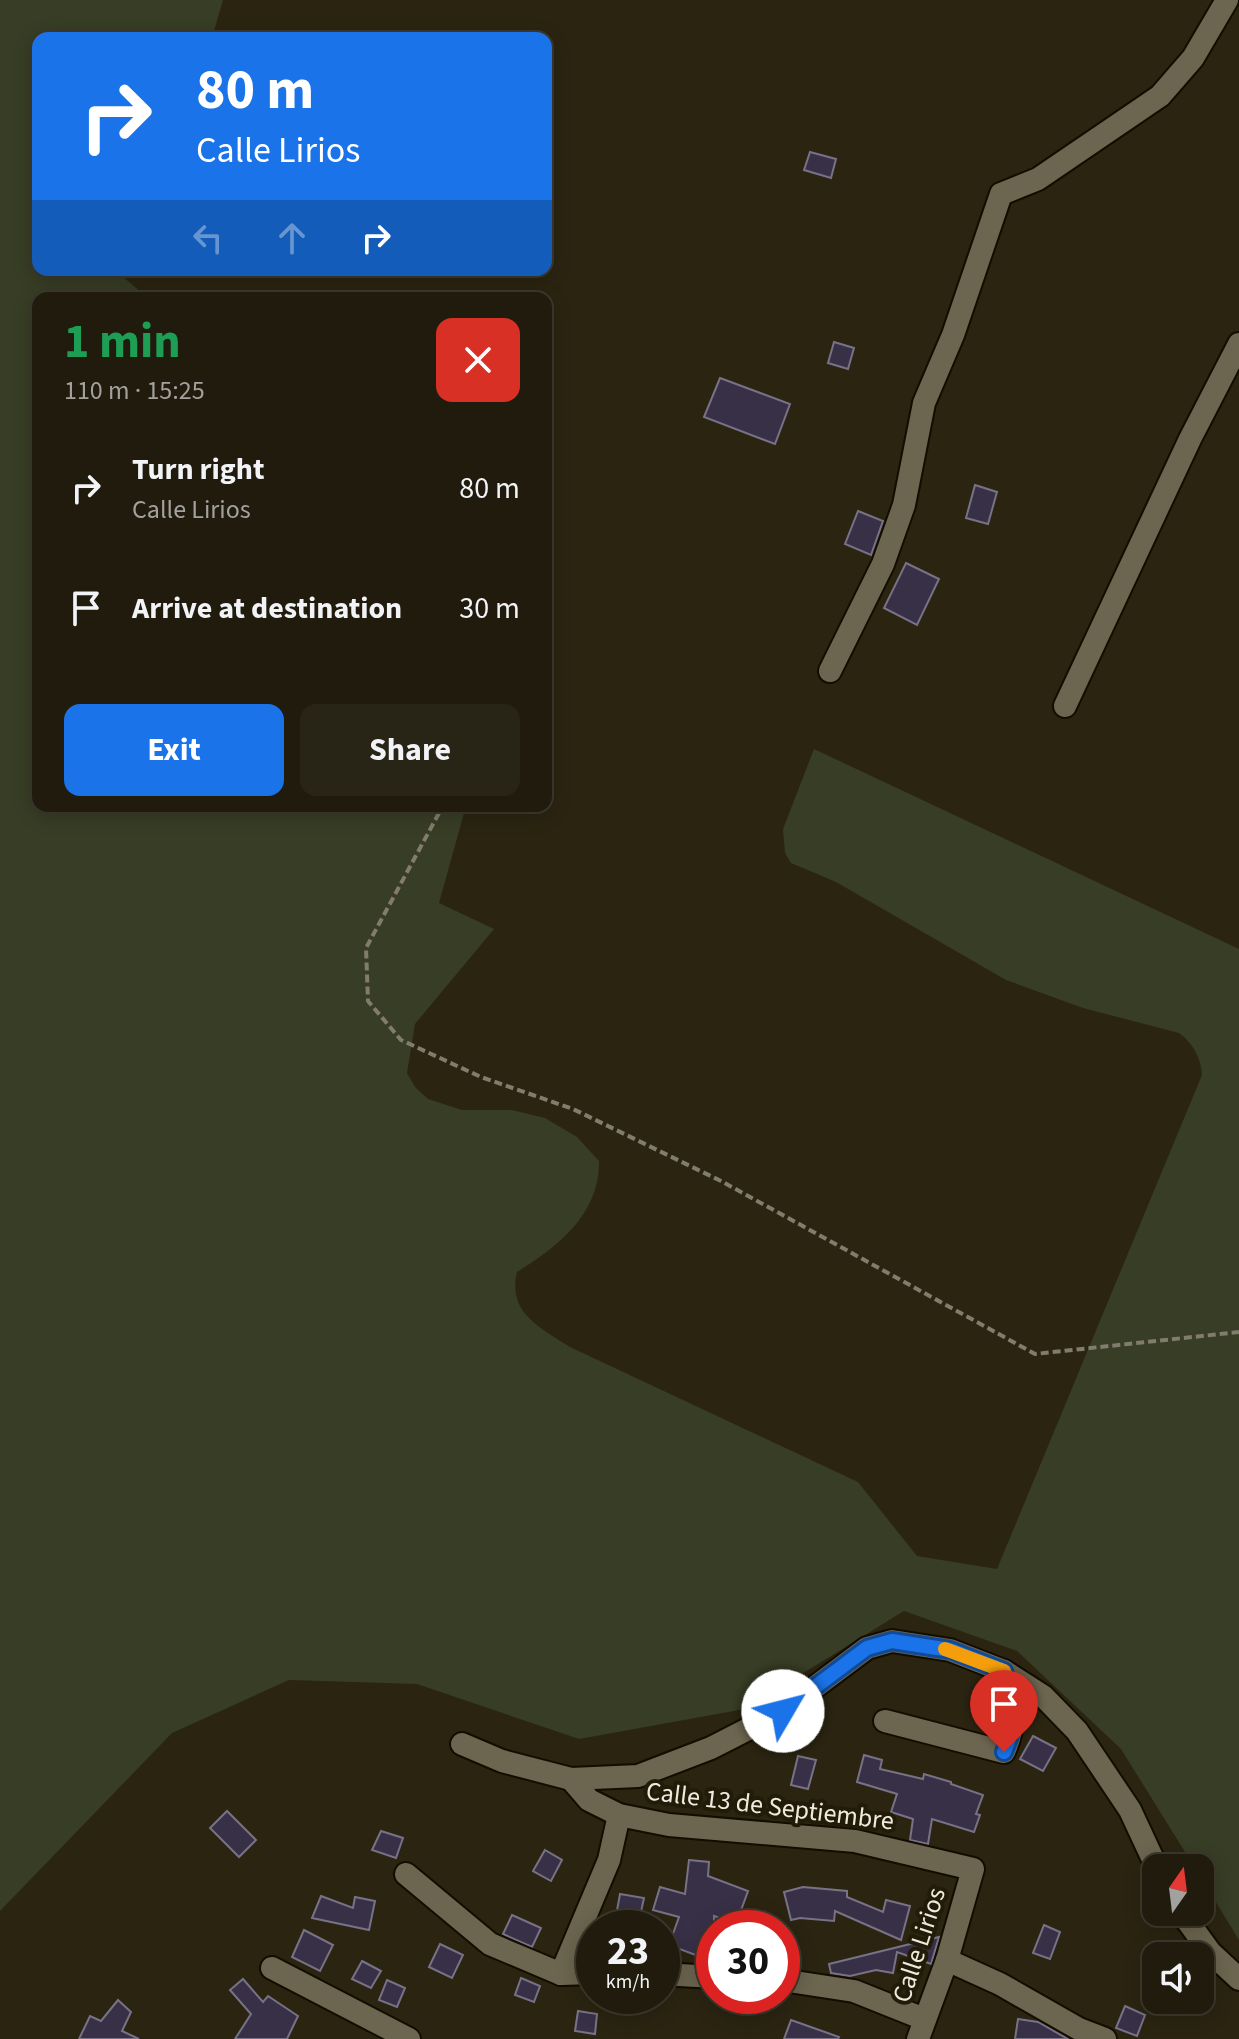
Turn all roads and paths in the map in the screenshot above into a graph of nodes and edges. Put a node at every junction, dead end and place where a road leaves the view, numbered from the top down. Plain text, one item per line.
1 (1227, 0) edge
2 (1239, 344) edge
3 (830, 671) dead end
4 (1065, 706) dead end
5 (439, 813) dead end
6 (1239, 1332) edge
7 (1004, 1671) junction
8 (885, 1721) dead end
9 (462, 1744) dead end
10 (571, 1779) junction
11 (619, 1815) junction
12 (1150, 1854) edge
13 (973, 1869) joint
14 (406, 1874) dead end
15 (1191, 1926) edge
16 (947, 1960) junction
17 (272, 1968) dead end
18 (561, 1974) junction
19 (576, 1974) edge
20 (1239, 1979) edge
21 (800, 1983) edge
22 (921, 2029) edge
23 (1078, 2034) edge
24 (409, 2039) edge
25 (1105, 2039) edge

1 - 3 street
2 - 4 street
5 - 6 path
7 - 8 street
7 - 10 street
7 - 12 street
9 - 10 street
10 - 11 street, Calle 13 de Septiembre
11 - 13 street, Calle 13 de Septiembre
11 - 18 street
13 - 16 street, Calle Lirios
14 - 18 street
15 - 20 street
16 - 22 street, Calle Lirios
16 - 23 street
17 - 24 street
18 - 19 street
21 - 22 street
23 - 25 street

